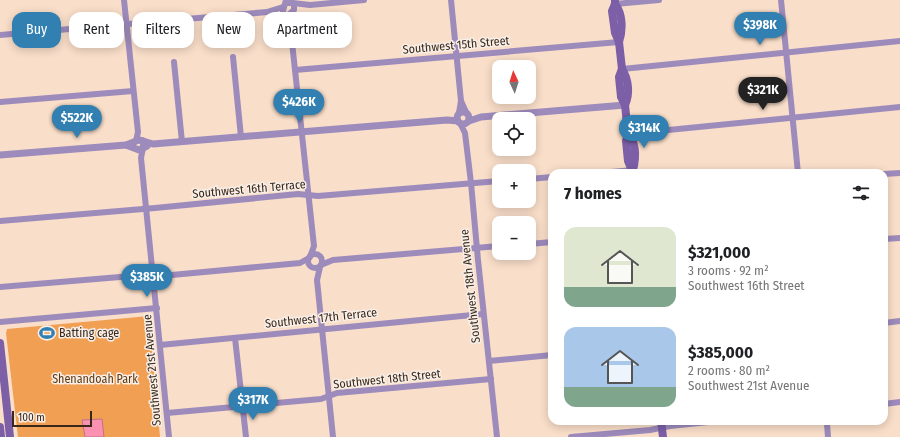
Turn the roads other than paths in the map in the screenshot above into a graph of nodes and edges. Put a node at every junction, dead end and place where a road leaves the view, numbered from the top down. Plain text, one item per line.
1 (124, 0) edge
2 (364, 0) edge
3 (451, 0) edge
4 (659, 0) edge
5 (781, 0) edge
6 (615, 2) edge
7 (288, 3) edge
8 (310, 5) junction
9 (263, 12) edge
10 (267, 12) edge
11 (286, 12) edge
12 (290, 12) edge
13 (292, 12) edge
14 (127, 24) junction
15 (0, 35) edge
16 (900, 41) edge
17 (619, 42) junction
18 (293, 48) edge
19 (786, 53) junction
20 (457, 56) junction
21 (233, 57) dead end
22 (174, 62) dead end
23 (295, 70) junction
24 (622, 70) junction
25 (133, 90) junction
26 (0, 102) edge
27 (625, 105) junction
28 (900, 107) edge
29 (463, 118) junction
30 (792, 118) junction
31 (301, 132) junction
32 (628, 134) junction
33 (241, 137) junction
34 (182, 142) junction
35 (139, 144) junction
36 (0, 155) edge
37 (632, 169) edge
38 (798, 169) edge
39 (900, 173) edge
40 (888, 174) edge
41 (548, 177) edge
42 (536, 178) edge
43 (492, 182) edge
44 (471, 184) junction
45 (308, 195) junction
46 (146, 209) junction
47 (0, 221) edge
48 (900, 238) edge
49 (888, 239) edge
50 (548, 242) edge
51 (536, 243) edge
52 (314, 246) junction
53 (492, 247) edge
54 (477, 248) junction
55 (320, 256) junction
56 (310, 257) junction
57 (333, 260) junction
58 (300, 263) junction
59 (311, 266) junction
60 (321, 266) junction
61 (153, 275) junction
62 (317, 280) junction
63 (0, 287) edge
64 (157, 308) junction
65 (483, 314) junction
66 (900, 321) edge
67 (0, 322) edge
68 (888, 322) edge
69 (322, 329) junction
70 (235, 338) junction
71 (0, 343) edge
72 (160, 345) junction
73 (548, 355) edge
74 (489, 361) junction
75 (1, 367) edge
76 (491, 379) junction
77 (329, 396) junction
78 (900, 402) edge
79 (888, 404) edge
80 (243, 406) junction
81 (4, 413) edge
82 (167, 413) junction
83 (659, 425) edge
84 (661, 425) edge
85 (826, 425) edge
86 (0, 427) edge
87 (1, 437) edge
88 (10, 437) edge
89 (169, 437) edge
90 (246, 437) edge
91 (333, 437) edge
92 (496, 437) edge
93 (571, 437) edge
94 (663, 437) edge
95 (828, 437) edge

1 - 14 street, Southwest 21st Avenue
2 - 8 street
3 - 20 street
4 - 6 street
5 - 19 street
6 - 17 main road
7 - 8 street
7 - 10 street
7 - 11 street
7 - 12 street
8 - 13 street
9 - 14 street
14 - 15 street
14 - 25 street, Southwest 21st Avenue
16 - 19 street
17 - 20 street, Southwest 15th Street
17 - 24 main road
18 - 23 street
19 - 24 street
19 - 30 street
20 - 23 street, Southwest 15th Street
20 - 29 street
21 - 33 street
22 - 34 street
23 - 31 street
24 - 27 main road
25 - 26 street
25 - 35 street, Southwest 21st Avenue
27 - 29 street
27 - 32 main road
28 - 30 street
29 - 31 street
29 - 44 street, Southwest 18th Avenue
30 - 32 street
30 - 38 street
31 - 33 street
31 - 45 street
32 - 37 main road
33 - 34 street
34 - 35 street
35 - 36 street
35 - 46 street, Southwest 21st Avenue
39 - 40 street
41 - 42 street
43 - 44 street, Southwest 16th Terrace
44 - 45 street, Southwest 16th Terrace
44 - 54 street, Southwest 18th Avenue
45 - 46 street, Southwest 16th Terrace
45 - 52 street
46 - 47 street, Southwest 16th Terrace
46 - 61 street, Southwest 21st Avenue
48 - 49 street
50 - 51 street
52 - 55 street
52 - 56 street
53 - 54 street
54 - 57 street
54 - 65 street, Southwest 18th Avenue
55 - 56 street
55 - 57 street
55 - 60 street
56 - 58 street
56 - 59 street
57 - 60 street
58 - 59 street
58 - 61 street
59 - 60 street
59 - 62 street
60 - 62 street
61 - 63 street
61 - 64 street, Southwest 21st Avenue
62 - 69 street
64 - 67 street
64 - 72 street, Southwest 21st Avenue
65 - 69 street, Southwest 17th Terrace
65 - 74 street, Southwest 18th Avenue
66 - 68 street
69 - 70 street, Southwest 17th Terrace
69 - 77 street
70 - 72 street, Southwest 17th Terrace
70 - 80 street
71 - 75 main road
72 - 82 street, Southwest 21st Avenue
73 - 74 street
74 - 76 street, Southwest 18th Avenue
75 - 81 main road
76 - 77 street, Southwest 18th Street
76 - 92 street, Southwest 18th Avenue
77 - 80 street, Southwest 18th Street
77 - 91 street
78 - 79 street
80 - 82 street, Southwest 18th Street
80 - 90 street
81 - 88 main road
82 - 89 street, Southwest 21st Avenue
83 - 93 street
84 - 94 main road
85 - 95 street
86 - 87 main road

